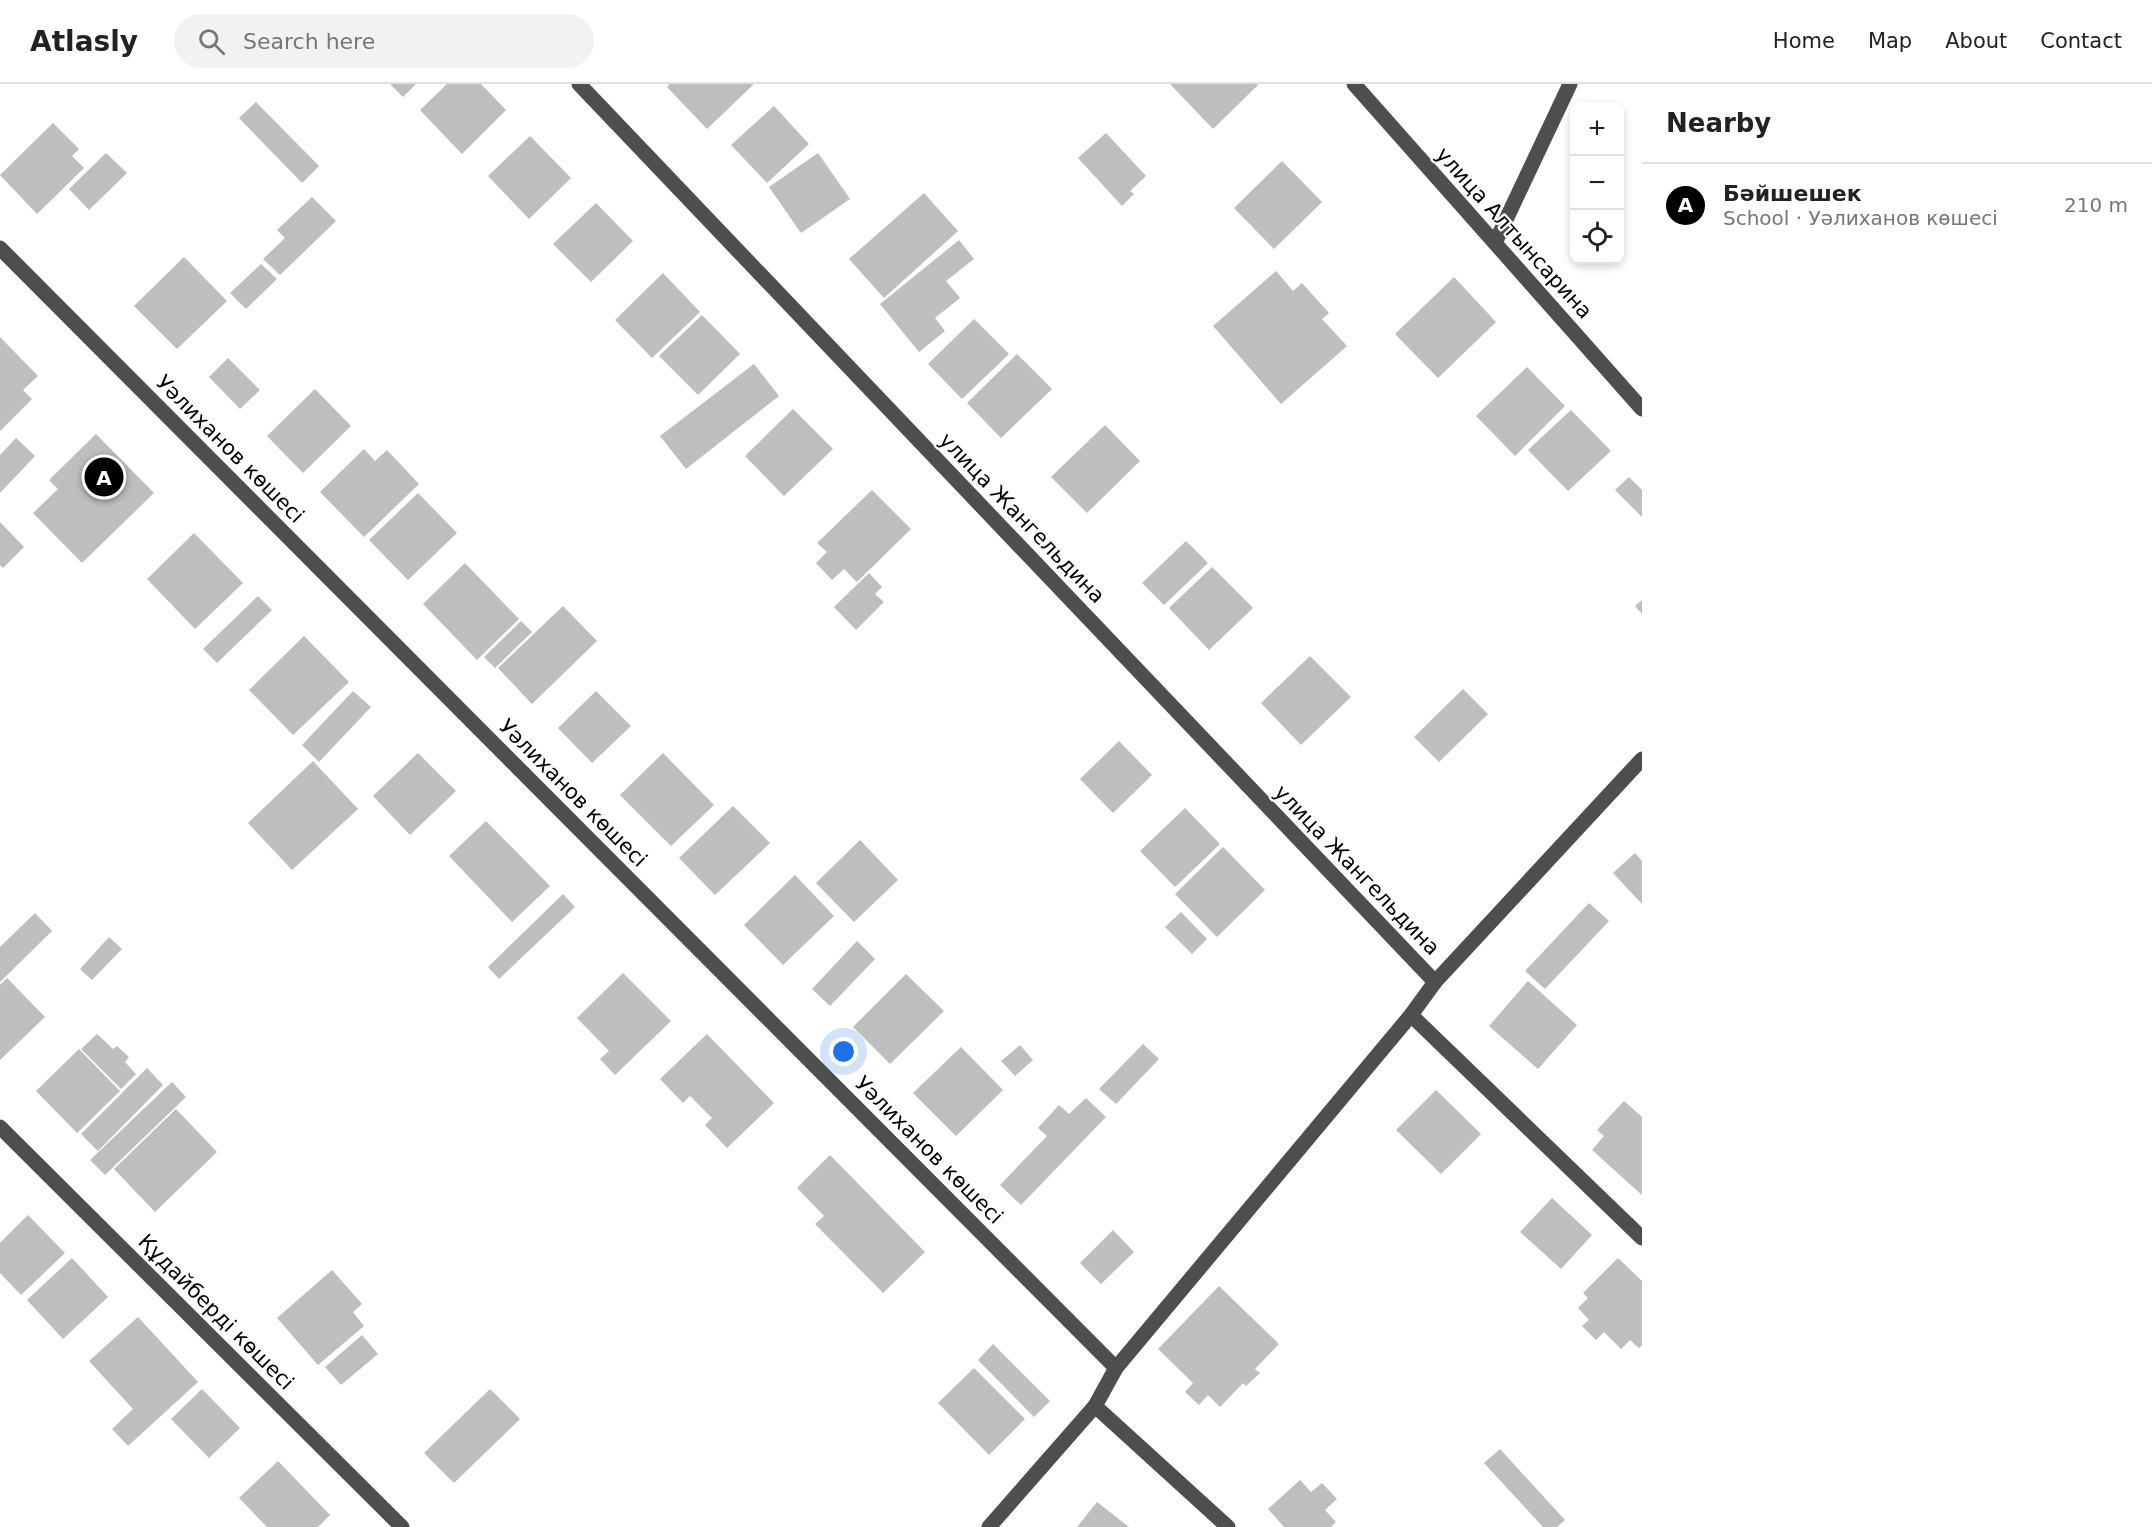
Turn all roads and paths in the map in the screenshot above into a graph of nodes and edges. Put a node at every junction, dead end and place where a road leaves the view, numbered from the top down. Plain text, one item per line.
1 (579, 84) edge
2 (1354, 84) edge
3 (1570, 84) edge
4 (1495, 243) junction
5 (0, 248) edge
6 (1642, 409) edge
7 (1642, 759) edge
8 (1435, 982) junction
9 (1410, 1015) junction
10 (0, 1127) edge
11 (1642, 1238) edge
12 (1116, 1368) junction
13 (1095, 1406) junction
14 (402, 1527) edge
15 (989, 1527) edge
16 (1228, 1527) edge

1 - 8 street, улица Жангельдина
2 - 4 street, улица Алтынсарина
3 - 4 street
4 - 6 street, улица Алтынсарина
5 - 12 street, Уәлиханов көшесі
7 - 8 street
8 - 9 street
9 - 11 street
9 - 12 street
10 - 14 street, Құдайберді көшесі
12 - 13 street
13 - 15 street
13 - 16 street

